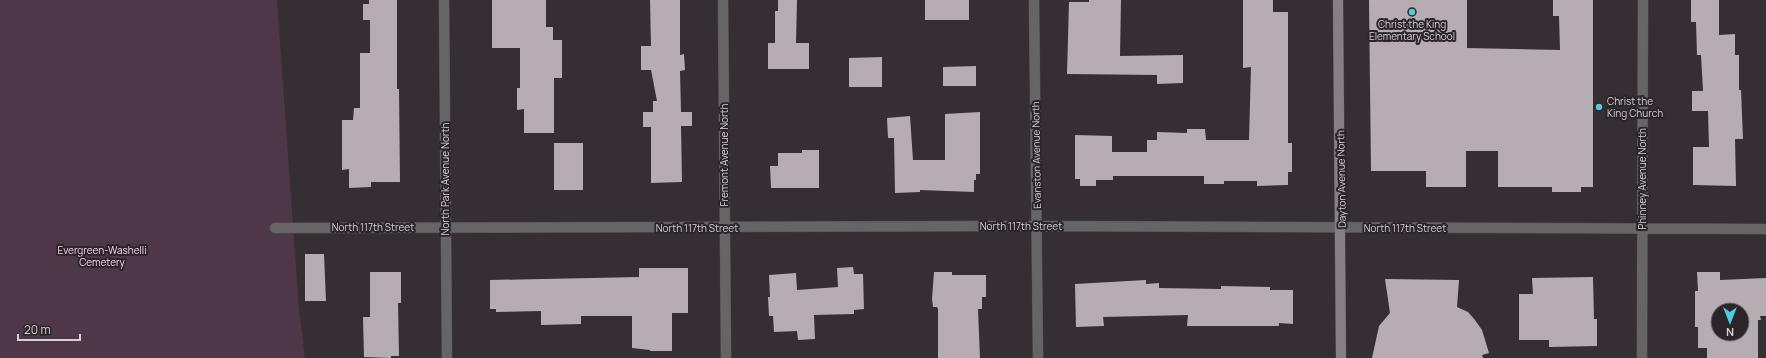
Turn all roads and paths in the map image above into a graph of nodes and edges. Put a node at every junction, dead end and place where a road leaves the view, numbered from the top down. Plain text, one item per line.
1 (444, 0) edge
2 (723, 0) edge
3 (1034, 0) edge
4 (1338, 0) edge
5 (1643, 0) edge
6 (1037, 226) junction
7 (445, 227) junction
8 (275, 228) dead end
9 (724, 228) junction
10 (1341, 228) junction
11 (1642, 228) junction
12 (1766, 229) edge
13 (447, 358) edge
14 (726, 358) edge
15 (1038, 358) edge
16 (1341, 358) edge
17 (1642, 358) edge

1 - 7 street, North Park Avenue North
2 - 9 street, Fremont Avenue North
3 - 6 street, Evanston Avenue North
4 - 10 street, Dayton Avenue North
5 - 11 street, Phinney Avenue North
6 - 9 street, North 117th Street
6 - 10 street, North 117th Street
6 - 15 street, Evanston Avenue North
7 - 8 street, North 117th Street
7 - 9 street, North 117th Street
7 - 13 street, North Park Avenue North
9 - 14 street, Fremont Avenue North
10 - 11 street, North 117th Street
10 - 16 street, Dayton Avenue North
11 - 12 street, North 117th Street
11 - 17 street, Phinney Avenue North

